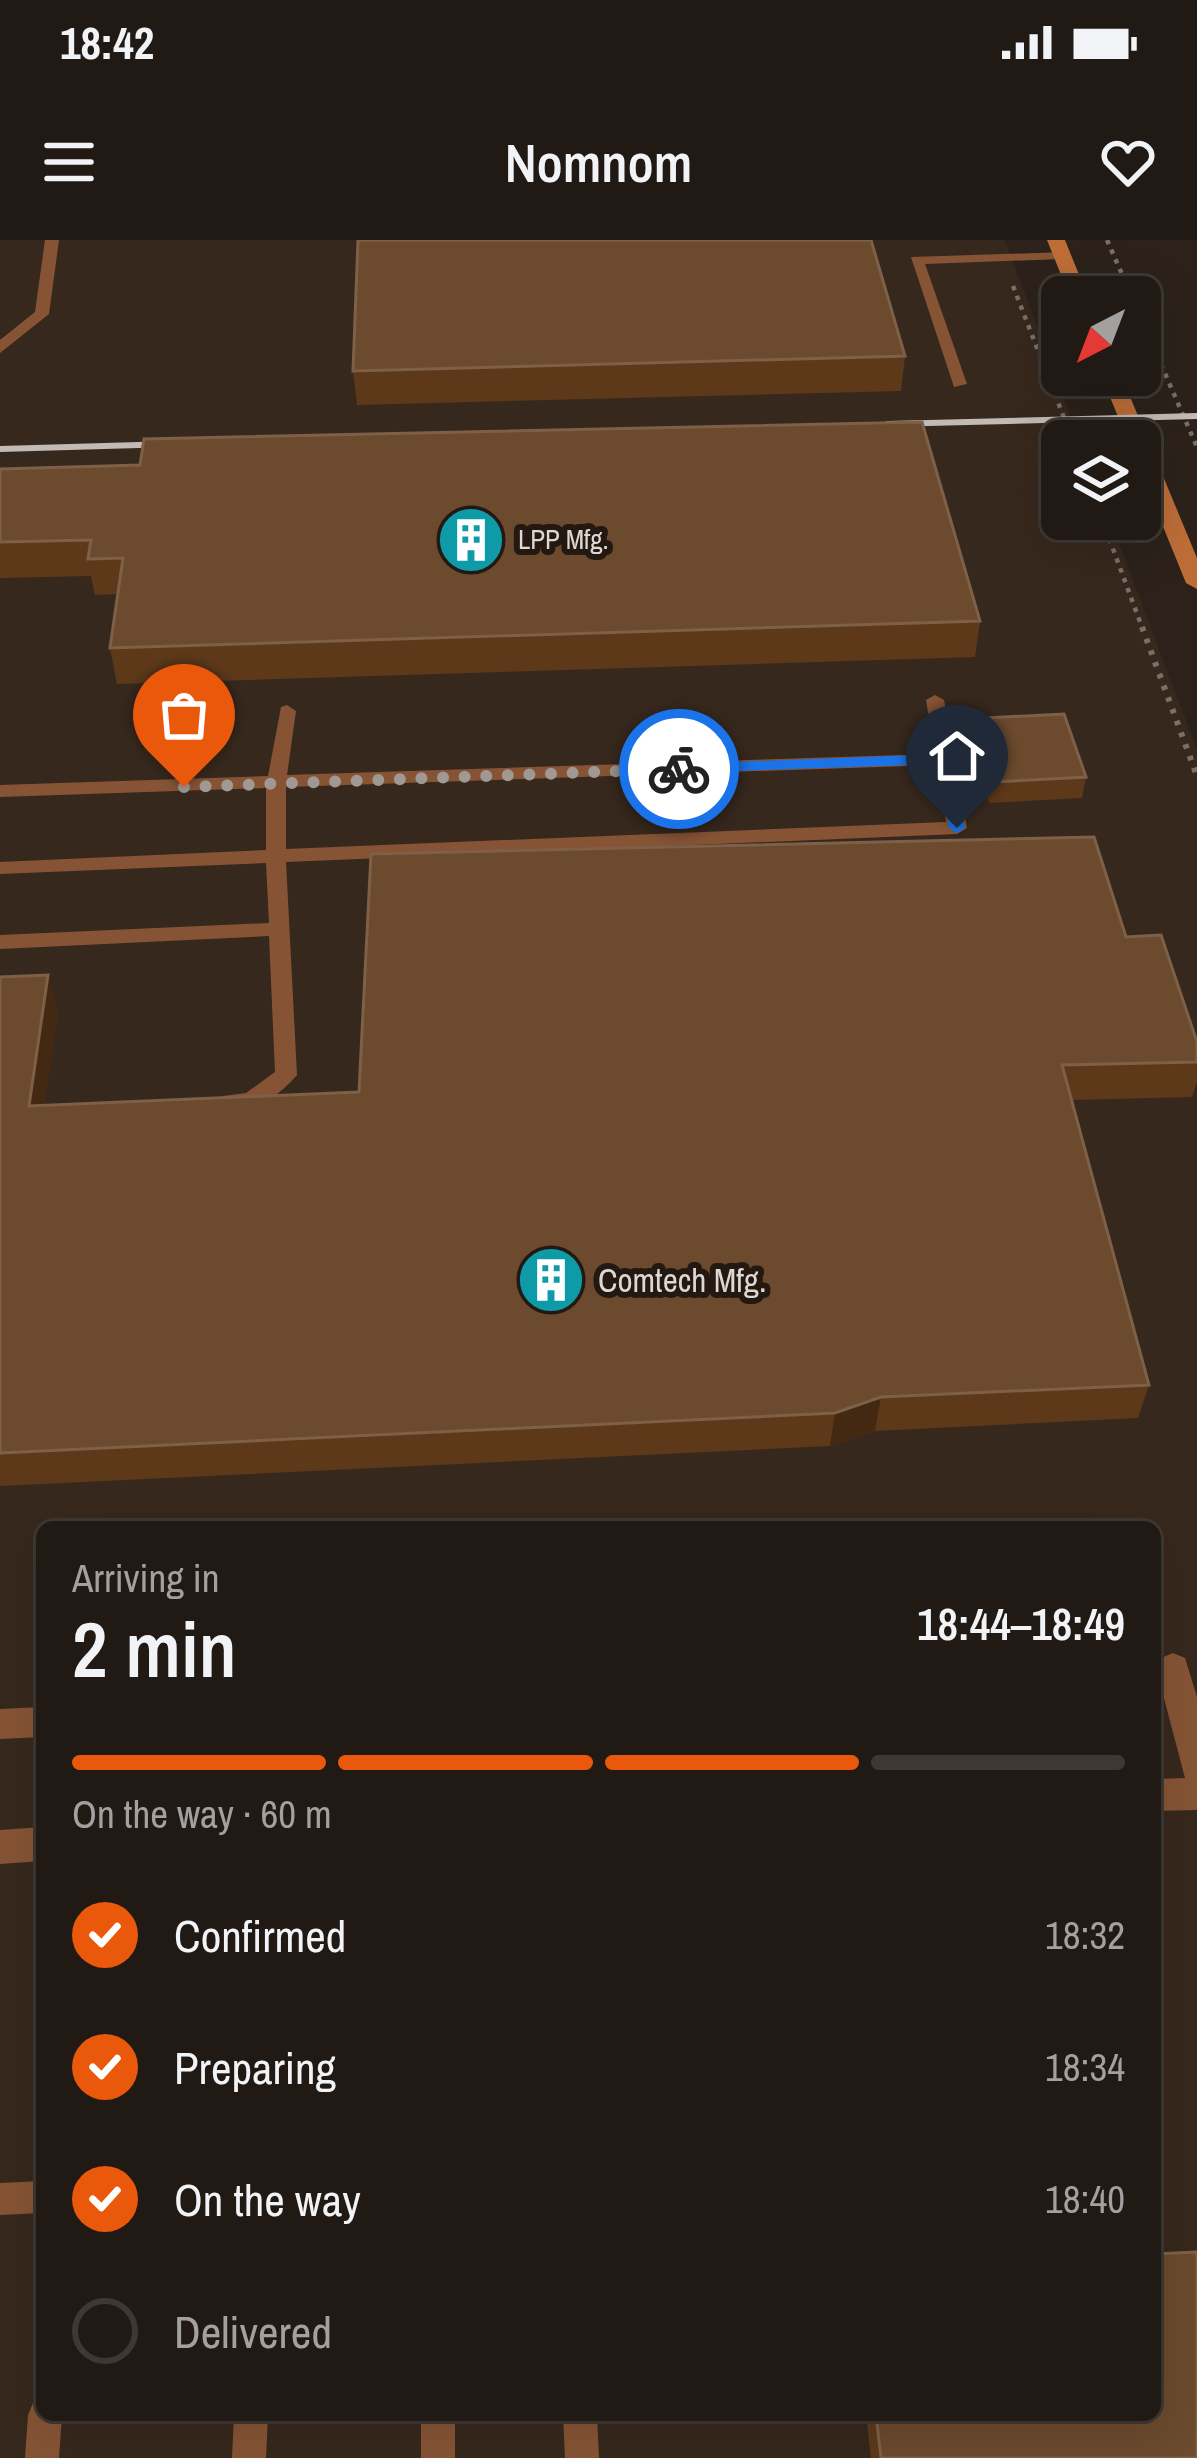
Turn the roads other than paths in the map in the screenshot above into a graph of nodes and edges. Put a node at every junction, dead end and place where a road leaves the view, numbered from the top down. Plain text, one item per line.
1 (52, 240) edge
2 (1059, 248) edge
3 (1070, 276) edge
4 (0, 348) edge
5 (959, 384) dead end
6 (1161, 496) edge
7 (1197, 583) edge
8 (935, 700) dead end
9 (287, 711) dead end
10 (945, 759) junction
11 (276, 784) junction
12 (0, 791) edge
13 (276, 856) junction
14 (0, 868) edge
15 (276, 929) junction
16 (0, 942) edge
17 (205, 1103) edge
18 (1175, 1667) edge
19 (36, 1722) edge
20 (0, 1724) edge
21 (1197, 1767) edge
22 (1197, 1794) edge
23 (1161, 1796) edge
24 (36, 1844) edge
25 (0, 1847) edge
26 (36, 2197) edge
27 (0, 2199) edge
28 (45, 2421) edge
29 (251, 2421) edge
30 (438, 2421) edge
31 (580, 2421) edge
32 (42, 2458) edge
33 (249, 2458) edge
34 (438, 2458) edge
35 (582, 2458) edge

1 - 4 lane
2 - 3 main road
2 - 5 lane
6 - 7 main road
8 - 10 lane
9 - 11 lane
10 - 11 lane
10 - 13 lane
11 - 12 lane
11 - 13 lane
13 - 14 lane
13 - 15 lane
15 - 16 lane
15 - 17 lane
18 - 21 street
19 - 20 street
22 - 23 street
24 - 25 street
26 - 27 lane
28 - 32 lane
29 - 33 lane
30 - 34 lane
31 - 35 lane

